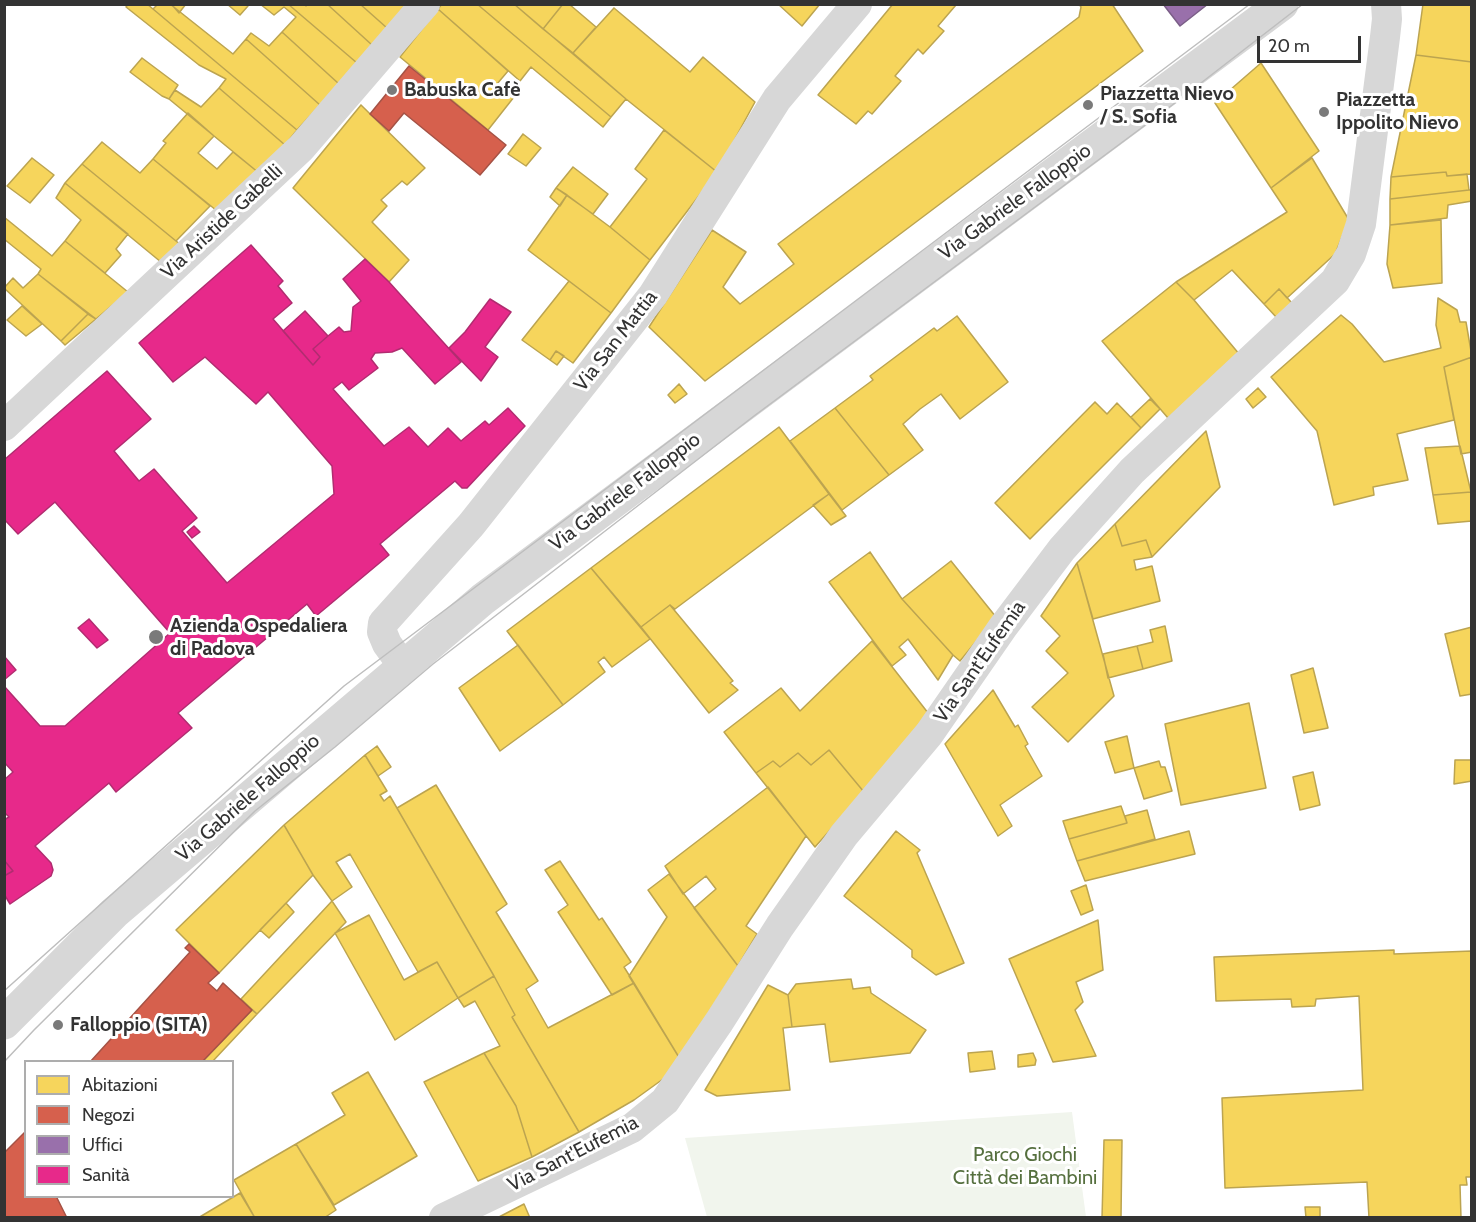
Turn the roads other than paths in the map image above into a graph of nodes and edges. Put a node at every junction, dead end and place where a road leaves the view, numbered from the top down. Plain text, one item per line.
1 (425, 4) edge
2 (857, 4) edge
3 (1282, 4) edge
4 (1386, 12) edge
5 (4, 426) edge
6 (403, 666) junction
7 (4, 1023) edge
8 (444, 1218) edge

1 - 5 street, Via Aristide Gabelli
2 - 6 street, Via San Mattia
3 - 6 street, Via Gabriele Falloppio
4 - 8 street, Via Sant'Eufemia
6 - 7 street, Via Gabriele Falloppio

